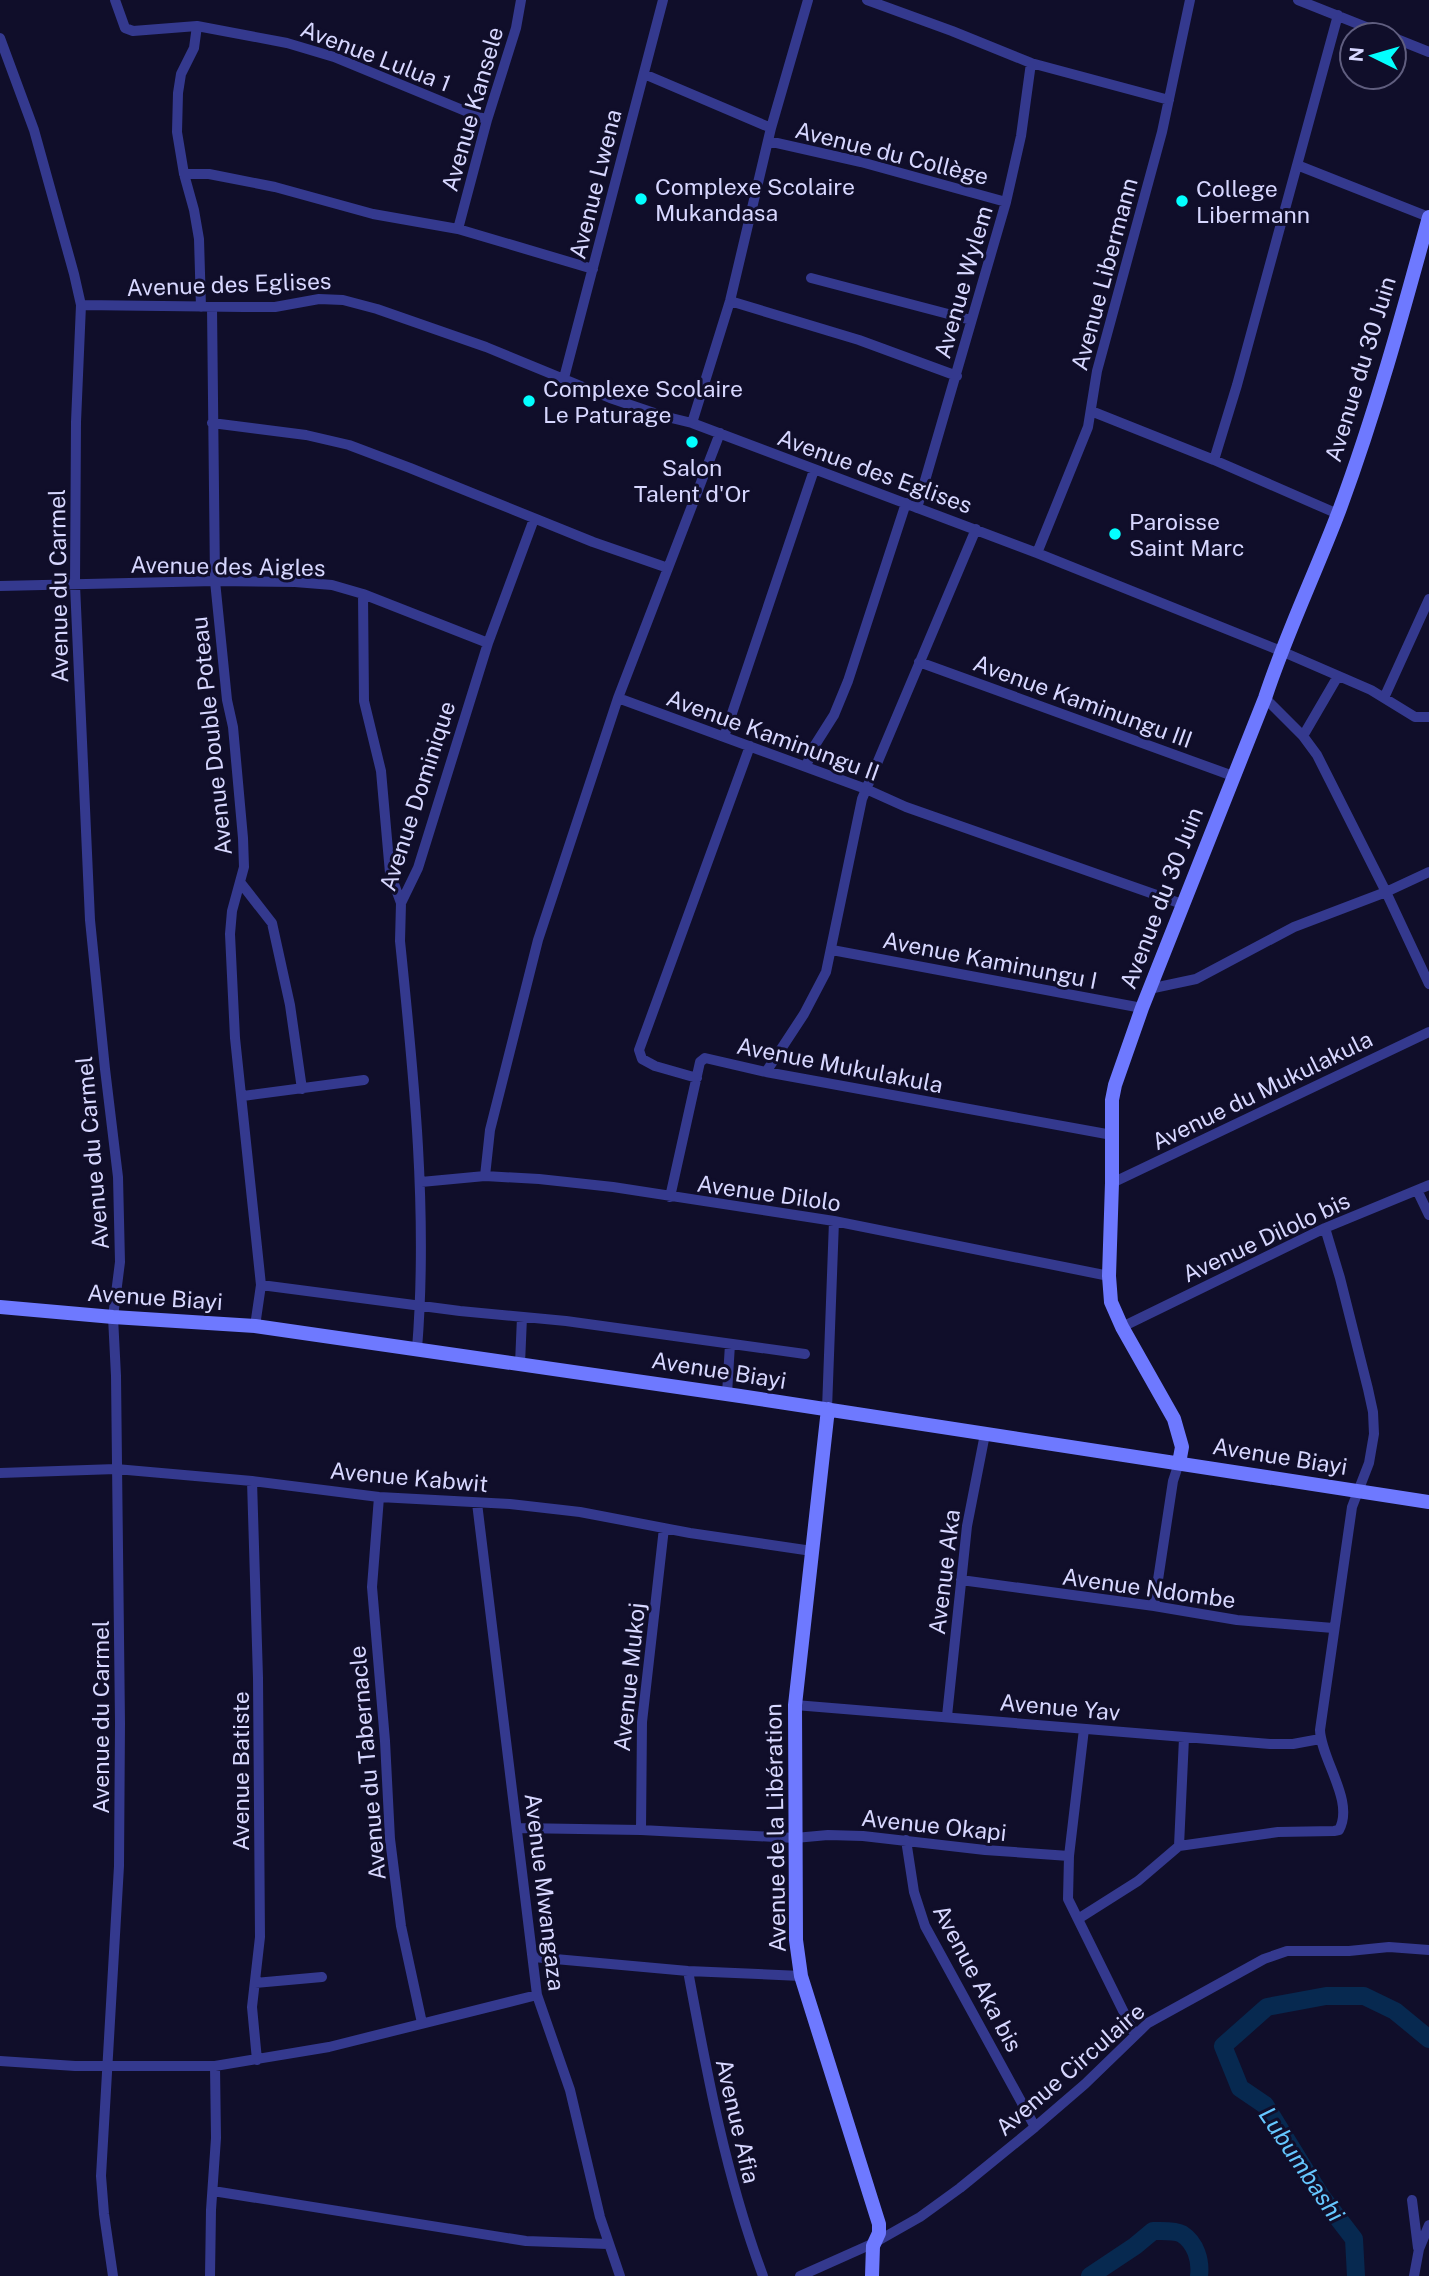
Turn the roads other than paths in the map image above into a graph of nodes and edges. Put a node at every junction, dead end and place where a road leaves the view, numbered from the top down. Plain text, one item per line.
1 (116, 0) edge
2 (520, 0) edge
3 (663, 0) edge
4 (808, 0) edge
5 (867, 0) edge
6 (1190, 0) edge
7 (1298, 0) edge
8 (1338, 15) junction
9 (1352, 21) edge
10 (197, 26) junction
11 (0, 38) edge
12 (1408, 44) edge
13 (1429, 52) edge
14 (1031, 63) junction
15 (644, 74) junction
16 (1169, 100) junction
17 (487, 120) junction
18 (771, 128) junction
19 (768, 141) junction
20 (1297, 165) junction
21 (184, 174) junction
22 (1006, 202) junction
23 (1429, 217) edge
24 (458, 229) junction
25 (593, 269) junction
26 (811, 278) dead end
27 (730, 301) junction
28 (80, 305) junction
29 (201, 307) junction
30 (212, 307) junction
31 (971, 320) junction
32 (957, 376) junction
33 (564, 378) junction
34 (1091, 411) junction
35 (212, 423) junction
36 (692, 423) junction
37 (720, 433) junction
38 (1214, 460) junction
39 (814, 470) junction
40 (906, 503) junction
41 (917, 508) junction
42 (1338, 514) junction
43 (534, 519) junction
44 (976, 529) junction
45 (1037, 553) junction
46 (668, 568) junction
47 (215, 581) junction
48 (75, 585) junction
49 (0, 586) edge
50 (363, 594) junction
51 (1429, 599) edge
52 (488, 643) junction
53 (1281, 651) junction
54 (919, 662) junction
55 (1338, 676) junction
56 (618, 698) junction
57 (1265, 698) junction
58 (1384, 698) junction
59 (1429, 717) edge
60 (1303, 736) junction
61 (724, 737) junction
62 (750, 746) junction
63 (806, 766) junction
64 (1233, 776) junction
65 (866, 789) junction
66 (1429, 872) edge
67 (240, 882) junction
68 (1386, 892) junction
69 (401, 903) junction
70 (1182, 904) junction
71 (832, 950) junction
72 (1429, 984) edge
73 (1149, 989) junction
74 (1142, 1008) junction
75 (1429, 1032) edge
76 (766, 1072) junction
77 (697, 1078) junction
78 (364, 1080) dead end
79 (302, 1089) junction
80 (243, 1096) junction
81 (1112, 1135) junction
82 (485, 1176) junction
83 (421, 1182) junction
84 (1112, 1183) junction
85 (1429, 1185) edge
86 (1417, 1190) junction
87 (670, 1197) junction
88 (1429, 1215) edge
89 (834, 1221) junction
90 (1325, 1228) junction
91 (1109, 1276) junction
92 (261, 1285) junction
93 (421, 1306) junction
94 (0, 1307) edge
95 (113, 1317) junction
96 (522, 1317) junction
97 (255, 1326) junction
98 (1122, 1327) junction
99 (730, 1344) junction
100 (417, 1349) junction
101 (805, 1354) dead end
102 (520, 1364) junction
103 (727, 1394) junction
104 (827, 1409) junction
105 (985, 1434) junction
106 (1180, 1463) junction
107 (116, 1469) junction
108 (0, 1473) edge
109 (252, 1481) junction
110 (1357, 1492) junction
111 (379, 1497) junction
112 (1429, 1502) edge
113 (477, 1503) junction
114 (664, 1528) junction
115 (812, 1552) junction
116 (961, 1580) junction
117 (1154, 1606) junction
118 (1333, 1628) junction
119 (795, 1704) junction
120 (947, 1716) junction
121 (1084, 1729) junction
122 (1184, 1738) junction
123 (1320, 1739) junction
124 (518, 1828) junction
125 (641, 1829) junction
126 (795, 1838) junction
127 (906, 1840) junction
128 (1179, 1846) junction
129 (1069, 1856) junction
130 (1078, 1919) junction
131 (1429, 1950) edge
132 (533, 1957) junction
133 (688, 1971) junction
134 (801, 1976) junction
135 (322, 1977) dead end
136 (255, 1983) junction
137 (537, 1995) junction
138 (422, 2023) junction
139 (1135, 2035) junction
140 (257, 2060) junction
141 (0, 2061) edge
142 (109, 2064) junction
143 (215, 2066) junction
144 (1035, 2127) junction
145 (213, 2191) junction
146 (1412, 2200) dead end
147 (1429, 2225) edge
148 (874, 2243) junction
149 (608, 2244) junction
150 (1419, 2249) junction
151 (113, 2276) edge
152 (210, 2276) edge
153 (620, 2276) edge
154 (763, 2276) edge
155 (800, 2276) edge
156 (872, 2276) edge
157 (1414, 2276) edge

1 - 10 street, Avenue Lulua 1
2 - 17 street, Avenue Kansele
3 - 15 street, Avenue Lwena
4 - 18 street
5 - 14 street
6 - 16 street, Avenue Libermann
7 - 8 street
8 - 9 street
8 - 20 street
10 - 17 street, Avenue Lulua 1
10 - 21 street
11 - 28 street, Avenue du Carmel
12 - 13 street
14 - 16 street
14 - 22 street, Avenue Wylem
15 - 18 street, Avenue du Collège
15 - 25 street, Avenue Lwena
16 - 34 street, Avenue Libermann
17 - 24 street, Avenue Kansele
18 - 19 street
19 - 22 street, Avenue du Collège
19 - 27 street
20 - 23 street
20 - 38 street
21 - 24 street
21 - 29 street
22 - 31 street, Avenue Wylem
23 - 42 street, Avenue du 30 Juin
24 - 25 street
25 - 33 street, Avenue Lwena
26 - 31 street
27 - 32 street
27 - 36 street
28 - 29 street, Avenue des Eglises
28 - 48 street, Avenue du Carmel
29 - 30 street, Avenue des Eglises
30 - 33 street, Avenue des Eglises
30 - 35 street, Avenue Double Poteau
31 - 32 street, Avenue Wylem
32 - 41 street, Avenue Wylem
33 - 36 street, Avenue des Eglises
34 - 38 street
34 - 45 street, Avenue Libermann
35 - 43 street
35 - 47 street, Avenue Double Poteau
36 - 37 street, Avenue des Eglises
37 - 39 street, Avenue des Eglises
37 - 46 street
38 - 42 street
39 - 40 street, Avenue des Eglises
39 - 61 street
40 - 41 street, Avenue des Eglises
40 - 63 street
41 - 44 street, Avenue des Eglises
42 - 53 street, Avenue du 30 Juin
43 - 46 street
43 - 52 street, Avenue Dominique
44 - 45 street, Avenue des Eglises
44 - 54 street
45 - 53 street, Avenue des Eglises
46 - 56 street
47 - 48 street, Avenue des Aigles
47 - 50 street, Avenue des Aigles
47 - 67 street, Avenue Double Poteau
48 - 49 street, Avenue des Aigles
48 - 95 street, Avenue du Carmel
50 - 52 street, Avenue des Aigles
50 - 69 street
51 - 58 street
52 - 69 street, Avenue Dominique
53 - 55 street, Avenue des Eglises
53 - 57 street, Avenue du 30 Juin
54 - 64 street, Avenue Kaminungu III
54 - 65 street
55 - 58 street, Avenue des Eglises
55 - 60 street
56 - 61 street, Avenue Kaminungu II
56 - 82 street
57 - 60 street
57 - 64 street, Avenue du 30 Juin
58 - 59 street, Avenue des Eglises
60 - 68 street
61 - 62 street, Avenue Kaminungu II
62 - 63 street, Avenue Kaminungu II
62 - 77 street
63 - 65 street, Avenue Kaminungu II
64 - 70 street, Avenue du 30 Juin
65 - 70 street, Avenue Kaminungu II
65 - 71 street
66 - 68 street
67 - 79 street
67 - 80 street, Avenue Double Poteau
68 - 72 street
68 - 73 street
69 - 83 street, Avenue Dominique
70 - 73 street, Avenue du 30 Juin
71 - 74 street, Avenue Kaminungu I
71 - 76 street
73 - 74 street, Avenue du 30 Juin
74 - 81 street, Avenue du 30 Juin
75 - 84 street, Avenue du Mukulakula
76 - 77 street, Avenue Mukulakula
76 - 81 street, Avenue Mukulakula
77 - 87 street
78 - 79 street
79 - 80 street
80 - 92 street, Avenue Double Poteau
81 - 84 street, Avenue du 30 Juin
82 - 83 street, Avenue Dilolo
82 - 87 street, Avenue Dilolo
83 - 93 street, Avenue Dominique
84 - 91 street, Avenue du 30 Juin
85 - 86 street, Avenue Dilolo bis
86 - 88 street
86 - 90 street, Avenue Dilolo bis
87 - 89 street, Avenue Dilolo
89 - 91 street, Avenue Dilolo
89 - 104 street
90 - 98 street, Avenue Dilolo bis
90 - 110 street
91 - 98 street, Avenue du 30 Juin
92 - 93 street
92 - 97 street, Avenue Double Poteau
93 - 96 street
93 - 100 street, Avenue Dominique
94 - 95 street, Avenue Biayi
95 - 97 street, Avenue Biayi
95 - 107 street, Avenue du Carmel
96 - 99 street
96 - 102 street
97 - 100 street, Avenue Biayi
98 - 106 street, Avenue du 30 Juin
99 - 101 street
99 - 103 street
100 - 102 street, Avenue Biayi
102 - 103 street, Avenue Biayi
103 - 104 street, Avenue Biayi
104 - 105 street, Avenue Biayi
104 - 115 street, Avenue de la Libération
105 - 106 street, Avenue Biayi
105 - 116 street, Avenue Aka
106 - 110 street, Avenue Biayi
106 - 117 street, Avenue du 30 Juin
107 - 108 street, Avenue Kabwit
107 - 109 street, Avenue Kabwit
107 - 142 street, Avenue du Carmel
109 - 111 street, Avenue Kabwit
109 - 136 street, Avenue Batiste
110 - 112 street, Avenue Biayi
110 - 118 street
111 - 113 street, Avenue Kabwit
111 - 138 street, Avenue du Tabernacle
113 - 114 street, Avenue Kabwit
113 - 124 street, Avenue Mwangaza
114 - 115 street, Avenue Kabwit
114 - 125 street, Avenue Mukoj
115 - 119 street, Avenue de la Libération
116 - 117 street, Avenue Ndombe
116 - 120 street, Avenue Aka
117 - 118 street, Avenue Ndombe
118 - 123 street
119 - 120 street, Avenue Yav
119 - 126 street, Avenue de la Libération
120 - 121 street, Avenue Yav
121 - 122 street, Avenue Yav
121 - 129 street
122 - 123 street, Avenue Yav
122 - 128 street
123 - 128 street
124 - 125 street, Avenue Okapi
124 - 132 street, Avenue Mwangaza
125 - 126 street, Avenue Okapi
126 - 127 street, Avenue Okapi
126 - 134 street, Avenue de la Libération
127 - 129 street, Avenue Okapi
127 - 144 street, Avenue Aka bis
128 - 130 street
129 - 130 street
130 - 139 street
131 - 139 street, Avenue Circulaire
132 - 133 street
132 - 137 street, Avenue Mwangaza
133 - 134 street
133 - 154 street, Avenue Afia
134 - 148 street, Avenue de la Libération
135 - 136 street
136 - 140 street, Avenue Batiste
137 - 138 street
137 - 149 street, Avenue Mwangaza
138 - 140 street
139 - 144 street, Avenue Circulaire
140 - 143 street
141 - 142 street
142 - 143 street
142 - 151 street, Avenue du Carmel
143 - 145 street
144 - 148 street, Avenue Circulaire
145 - 149 street
145 - 152 street
146 - 150 street
147 - 150 street
148 - 155 street, Avenue Circulaire
148 - 156 street, Avenue de la Libération
149 - 153 street, Avenue Mwangaza
150 - 157 street

